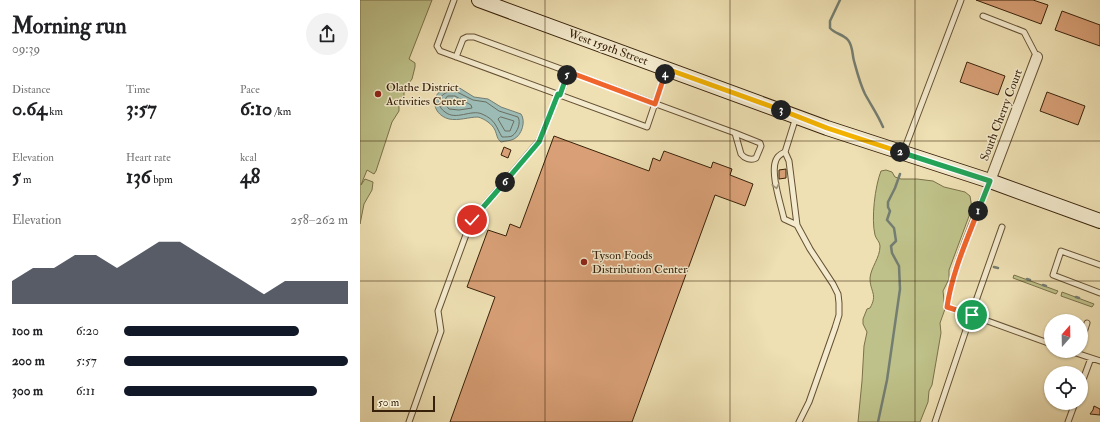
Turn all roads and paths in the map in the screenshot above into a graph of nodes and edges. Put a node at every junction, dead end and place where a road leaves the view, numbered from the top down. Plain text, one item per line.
1 (454, 0) edge
2 (480, 0) edge
3 (961, 0) edge
4 (982, 16) dead end
5 (456, 57) junction
6 (1037, 57) joint
7 (667, 69) junction
8 (569, 72) junction
9 (559, 94) junction
10 (655, 104) junction
11 (797, 116) junction
12 (735, 133) junction
13 (785, 152) junction
14 (903, 153) junction
15 (990, 181) junction
16 (1100, 220) edge
17 (797, 225) junction
18 (1002, 228) dead end
19 (1100, 265) edge
20 (1100, 293) edge
21 (972, 315) junction
22 (1044, 341) edge
23 (1088, 357) edge
24 (1091, 358) junction
25 (1100, 361) edge
26 (1088, 366) edge
27 (1072, 410) edge
28 (409, 422) edge
29 (799, 422) edge
30 (935, 422) edge
31 (1068, 422) edge

1 - 5 lane
2 - 7 street, West 159th Street
3 - 14 lane
4 - 6 lane
5 - 8 lane
5 - 9 lane
6 - 15 street, South Cherry Court
7 - 10 lane
7 - 11 street, West 159th Street
8 - 9 lane
8 - 10 lane
9 - 10 lane
9 - 28 lane
10 - 12 lane
11 - 13 lane
11 - 14 street, West 159th Street
12 - 12 lane
13 - 17 lane
13 -> 17 lane
14 - 15 street, West 159th Street
15 - 16 street, West 159th Street
15 - 21 lane
17 - 29 lane
18 - 21 lane
19 - 20 lane
21 - 22 lane
21 - 30 lane
23 - 24 lane
24 - 25 lane
24 - 26 lane
27 - 31 lane

